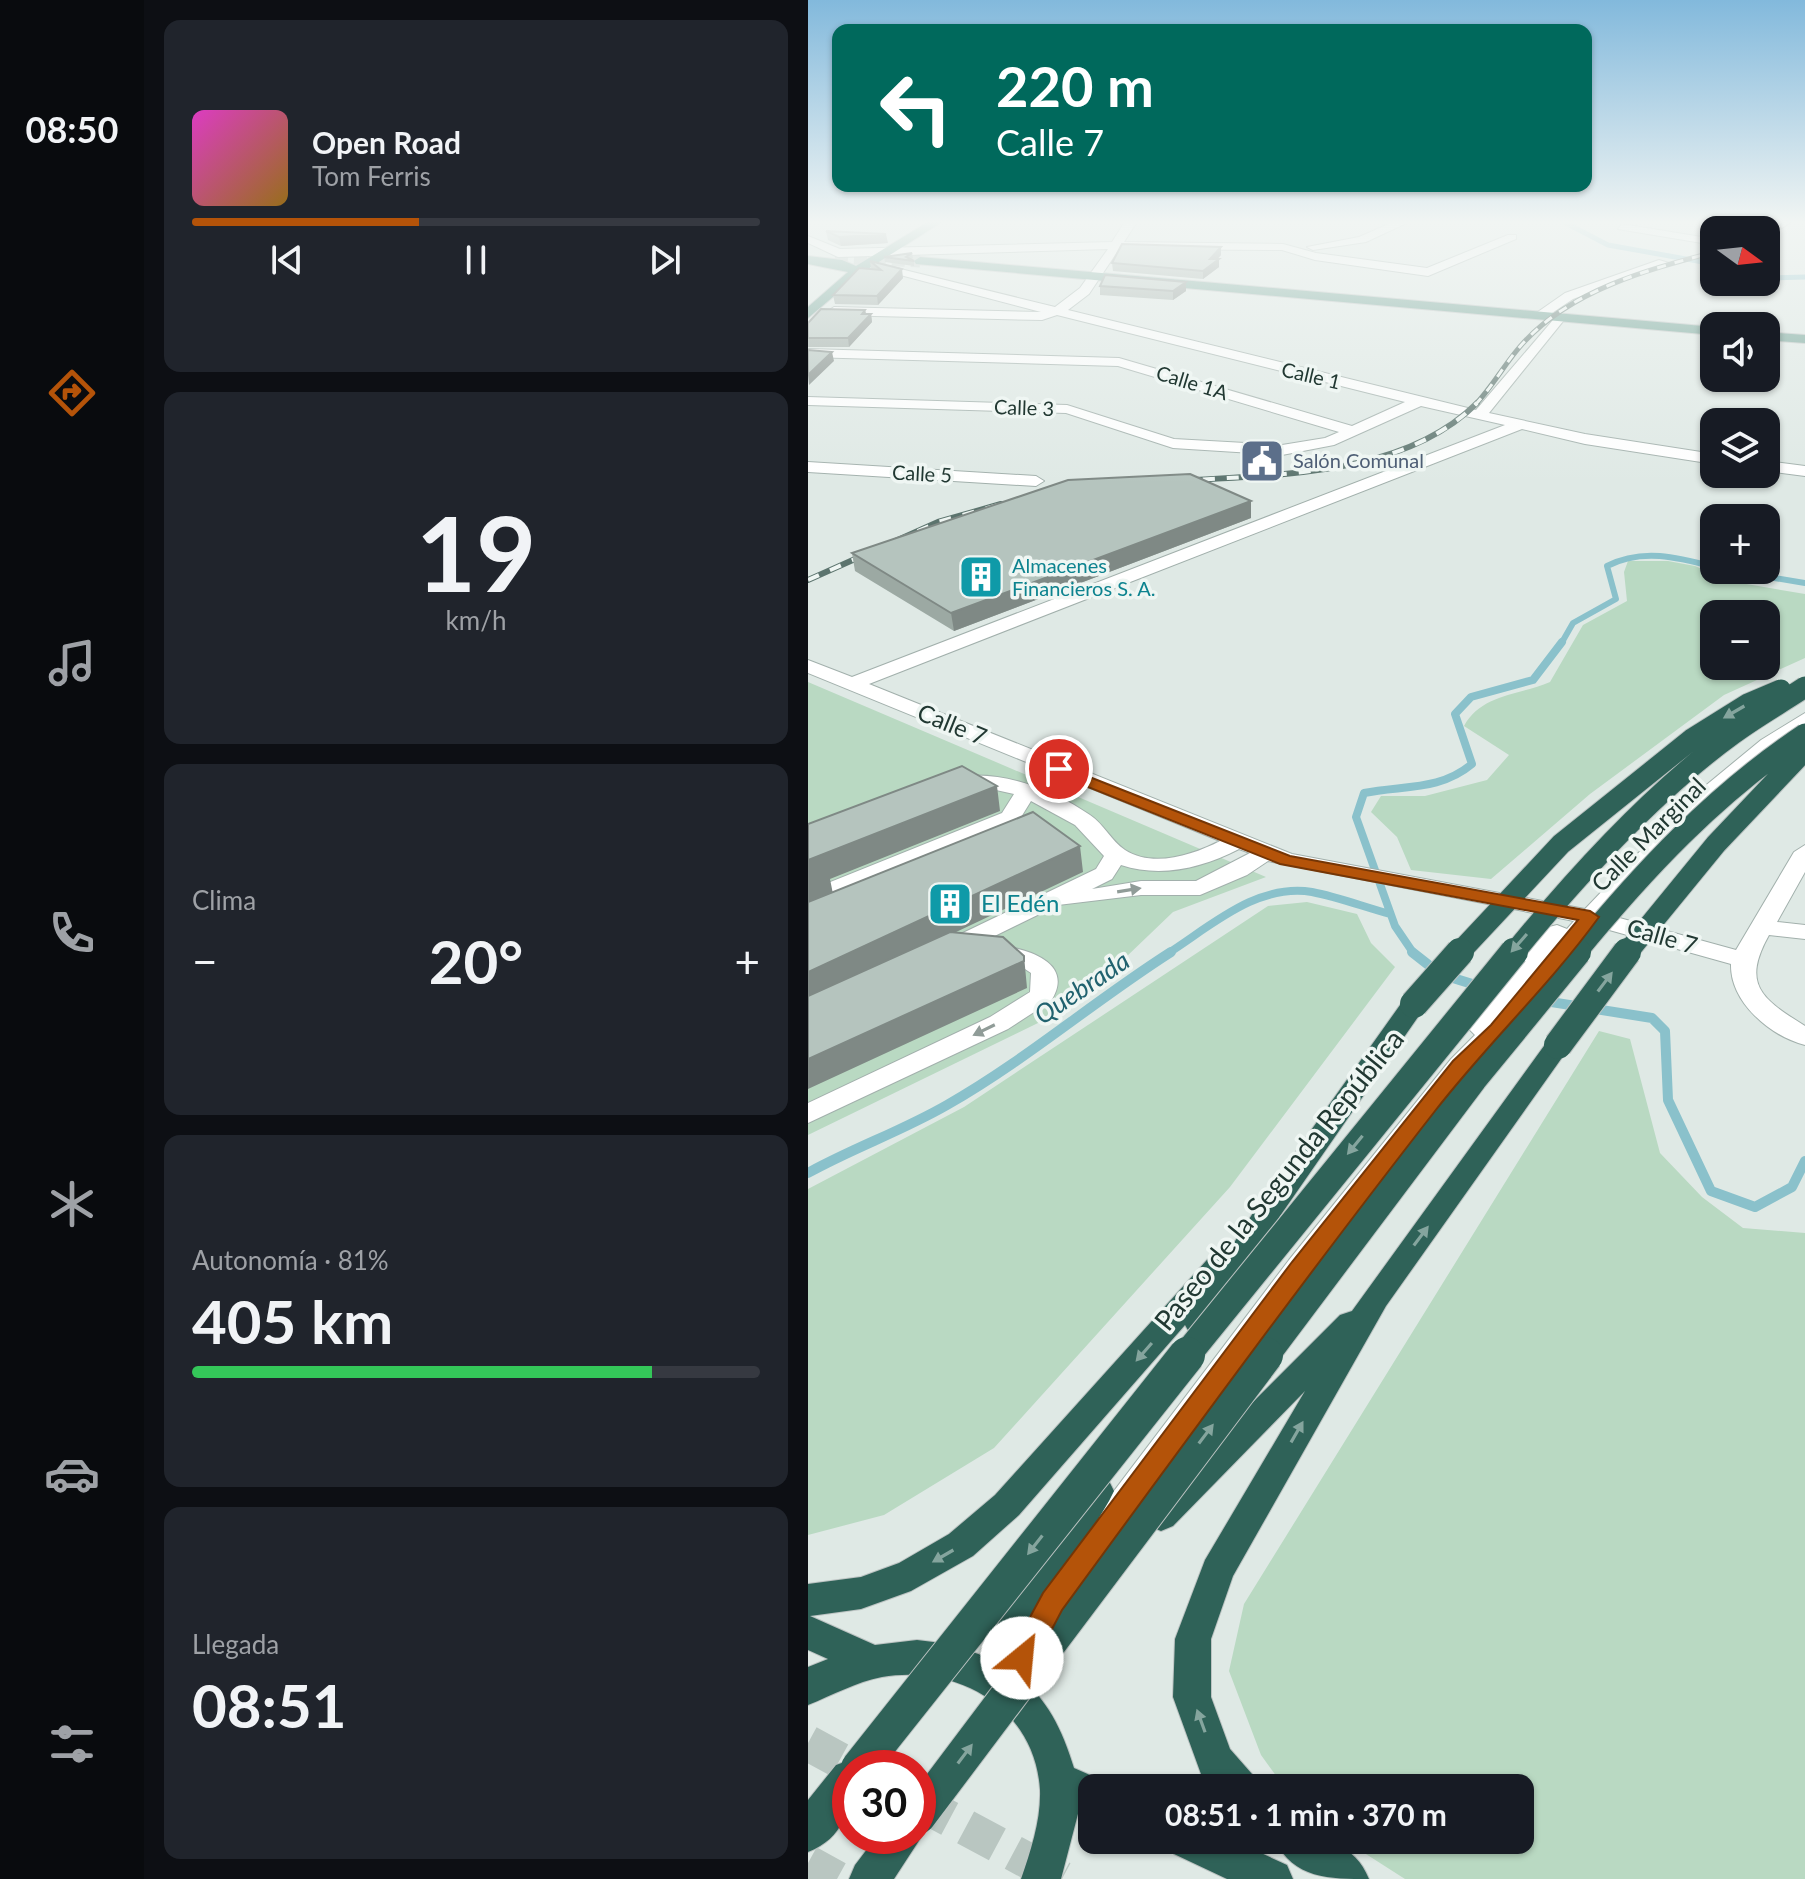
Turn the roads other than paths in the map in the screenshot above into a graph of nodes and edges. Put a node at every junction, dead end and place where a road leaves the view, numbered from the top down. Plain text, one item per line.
1 (1036, 308) edge
2 (1063, 308) edge
3 (1446, 308) edge
4 (1551, 308) edge
5 (810, 313) edge
6 (1057, 313) junction
7 (1538, 316) junction
8 (1559, 317) junction
9 (1700, 330) edge
10 (1780, 337) edge
11 (1805, 339) edge
12 (808, 353) edge
13 (1285, 380) junction
14 (1242, 398) junction
15 (808, 401) edge
16 (1419, 401) junction
17 (1479, 415) junction
18 (1521, 424) junction
19 (1352, 431) junction
20 (1700, 457) edge
21 (808, 467) edge
22 (1780, 468) edge
23 (1805, 471) edge
24 (1036, 481) dead end
25 (808, 666) edge
26 (1805, 680) edge
27 (852, 684) junction
28 (1805, 687) edge
29 (1805, 706) edge
30 (1805, 719) edge
31 (1805, 734) edge
32 (1805, 750) edge
33 (938, 788) edge
34 (1025, 793) junction
35 (1082, 819) junction
36 (1236, 842) junction
37 (1805, 852) edge
38 (1265, 853) junction
39 (1116, 855) junction
40 (808, 899) edge
41 (1052, 901) junction
42 (1581, 915) junction
43 (808, 922) edge
44 (1760, 927) junction
45 (1805, 932) edge
46 (951, 948) junction
47 (1743, 960) junction
48 (922, 962) edge
49 (1805, 1037) edge
50 (808, 1114) edge
51 (1270, 1209) junction
52 (1375, 1298) junction
53 (808, 1600) edge
54 (808, 1632) edge
55 (871, 1661) junction
56 (1002, 1666) junction
57 (808, 1687) edge
58 (873, 1750) edge
59 (1226, 1774) edge
60 (1075, 1788) edge
61 (936, 1792) edge
62 (832, 1802) edge
63 (808, 1832) edge
64 (888, 1854) edge
65 (1219, 1854) edge
66 (1314, 1854) edge
67 (869, 1879) edge
68 (1041, 1879) edge
69 (1273, 1879) edge
70 (1349, 1879) edge

1 - 6 street
2 - 6 street
3 - 7 main road
4 - 7 street
5 - 6 street, Calle 1
6 - 13 street, Calle 1
7 - 8 main road
8 - 9 main road
8 - 17 street
10 - 11 main road
12 - 14 street, Calle 1A
13 - 14 street
13 - 16 street, Calle 1
14 - 19 street, Calle 1A
15 - 19 street, Calle 3
16 - 17 street, Calle 1
16 - 19 street, Calle 3
17 - 18 street, Calle 1
18 - 20 street, Calle 1
18 - 27 street
21 - 24 street, Calle 5
22 - 23 street
25 - 27 street, Calle 7
26 -> 51 highway, bridge
27 - 36 street, Calle 7
28 -> 58 highway, Paseo de la Segunda República, bridge
29 - 42 street, Calle Marginal
30 - 42 street, Calle Marginal
61 -> 31 highway, bridge
52 -> 32 highway, bridge
33 - 34 street
34 - 35 street
34 - 40 street
35 - 39 street
35 - 43 street
36 - 38 street, Calle 7
36 - 39 street
37 - 44 street
41 -> 38 street
38 - 42 street, Calle 7
39 - 41 street
41 - 46 street
42 - 47 street, Calle 7
42 - 56 street, Calle Marginal
44 - 45 street
44 - 47 street
46 - 48 street
46 -> 50 street
47 - 49 street
51 -> 53 highway
51 - 56 highway
52 - 56 highway
59 -> 52 highway
54 - 55 highway
55 - 56 highway
55 - 57 highway
56 - 60 highway
60 - 68 highway
62 - 63 highway
64 - 67 highway
65 - 69 highway
66 - 70 highway

